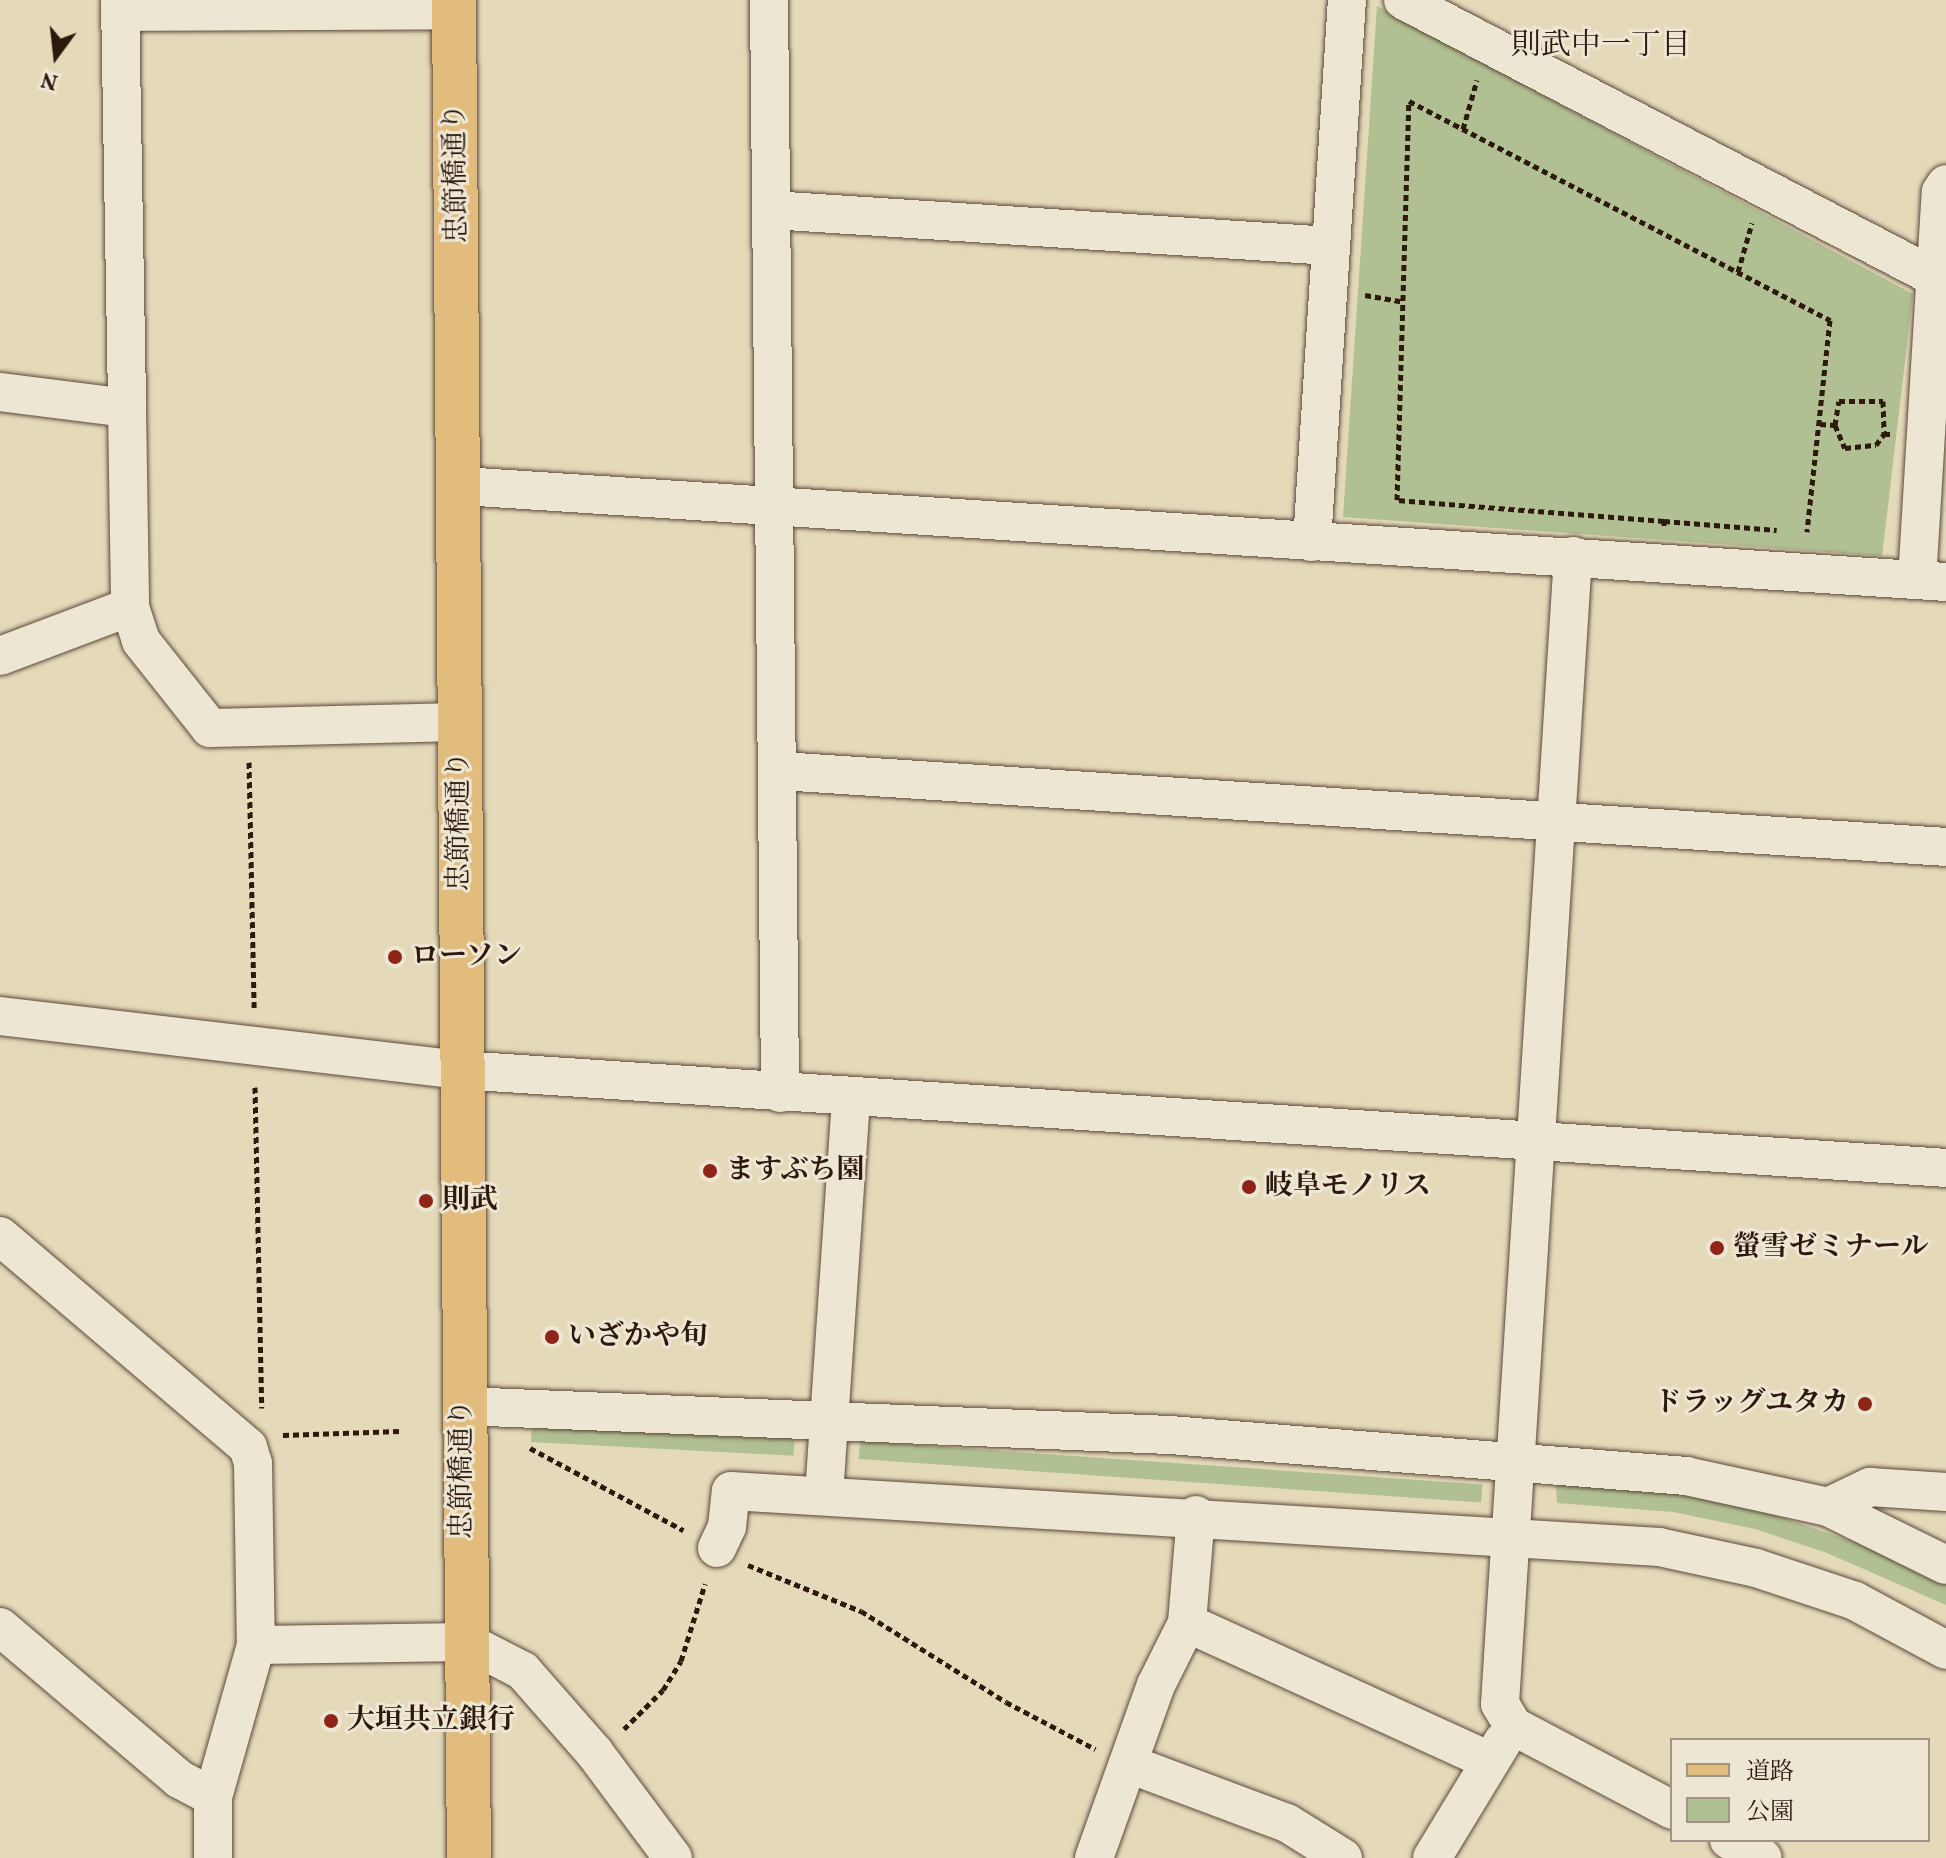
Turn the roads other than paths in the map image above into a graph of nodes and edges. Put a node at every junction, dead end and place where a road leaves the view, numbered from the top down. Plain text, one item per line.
1 (769, 0) edge
2 (1347, 0) edge
3 (1403, 0) edge
4 (454, 5) edge
5 (120, 6) edge
6 (1946, 184) edge
7 (771, 210) junction
8 (1331, 246) junction
9 (1942, 283) edge
10 (0, 392) edge
11 (127, 408) junction
12 (462, 486) junction
13 (773, 508) junction
14 (1312, 542) junction
15 (1573, 556) junction
16 (1932, 581) edge
17 (130, 607) junction
18 (0, 656) edge
19 (460, 722) junction
20 (781, 771) junction
21 (1558, 823) junction
22 (1946, 847) edge
23 (0, 1016) edge
24 (460, 1070) junction
25 (780, 1093) junction
26 (851, 1097) junction
27 (1536, 1141) junction
28 (1946, 1168) edge
29 (0, 1236) edge
30 (463, 1406) junction
31 (826, 1424) junction
32 (1517, 1463) junction
33 (1946, 1492) edge
34 (824, 1495) junction
35 (1828, 1507) junction
36 (1196, 1515) junction
37 (1513, 1536) junction
38 (717, 1548) road end
39 (1946, 1565) edge
40 (1187, 1623) junction
41 (0, 1627) edge
42 (467, 1642) junction
43 (256, 1645) junction
44 (1946, 1650) edge
45 (1513, 1726) junction
46 (1490, 1761) junction
47 (1129, 1764) junction
48 (213, 1797) junction
49 (1670, 1809) edge
50 (1733, 1842) edge
51 (213, 1858) edge
52 (469, 1858) edge
53 (673, 1858) edge
54 (1094, 1858) edge
55 (1343, 1858) edge
56 (1432, 1858) edge
57 (1763, 1858) edge

1 - 7 street
2 - 8 street
3 - 9 street
4 - 5 street
4 - 12 main road, 忠節橋通り
5 - 11 street
6 - 9 street
7 - 8 street
7 - 13 street
8 - 14 street
9 - 16 street
10 - 11 street
11 - 17 street
12 - 13 street
12 - 19 main road, 忠節橋通り
13 - 14 street
13 - 20 street
14 - 15 street
15 - 16 street
15 - 21 street
17 - 18 street
17 - 19 street
19 - 24 main road, 忠節橋通り
20 - 21 street
20 - 25 street
21 - 22 street
21 - 27 street
23 - 24 street
24 - 25 street
24 - 30 main road, 忠節橋通り
25 - 26 street
26 - 27 street
26 - 31 street
27 - 28 street
27 - 32 street
29 - 43 street
30 - 31 street
30 - 42 main road, 忠節橋通り
31 - 32 street
31 - 34 street
32 - 35 street
32 - 37 street
33 - 35 street
34 - 36 street
34 - 38 street
35 - 39 street
36 - 37 street
36 - 40 street
37 - 44 street
37 - 45 street
40 - 46 street
40 - 47 street
41 - 48 street
42 - 43 street
42 - 52 main road, 忠節橋通り
42 - 53 street
43 - 48 street
45 - 46 street
45 - 49 street
46 - 56 street
47 - 54 street
47 - 55 street
48 - 51 street
50 - 57 street

